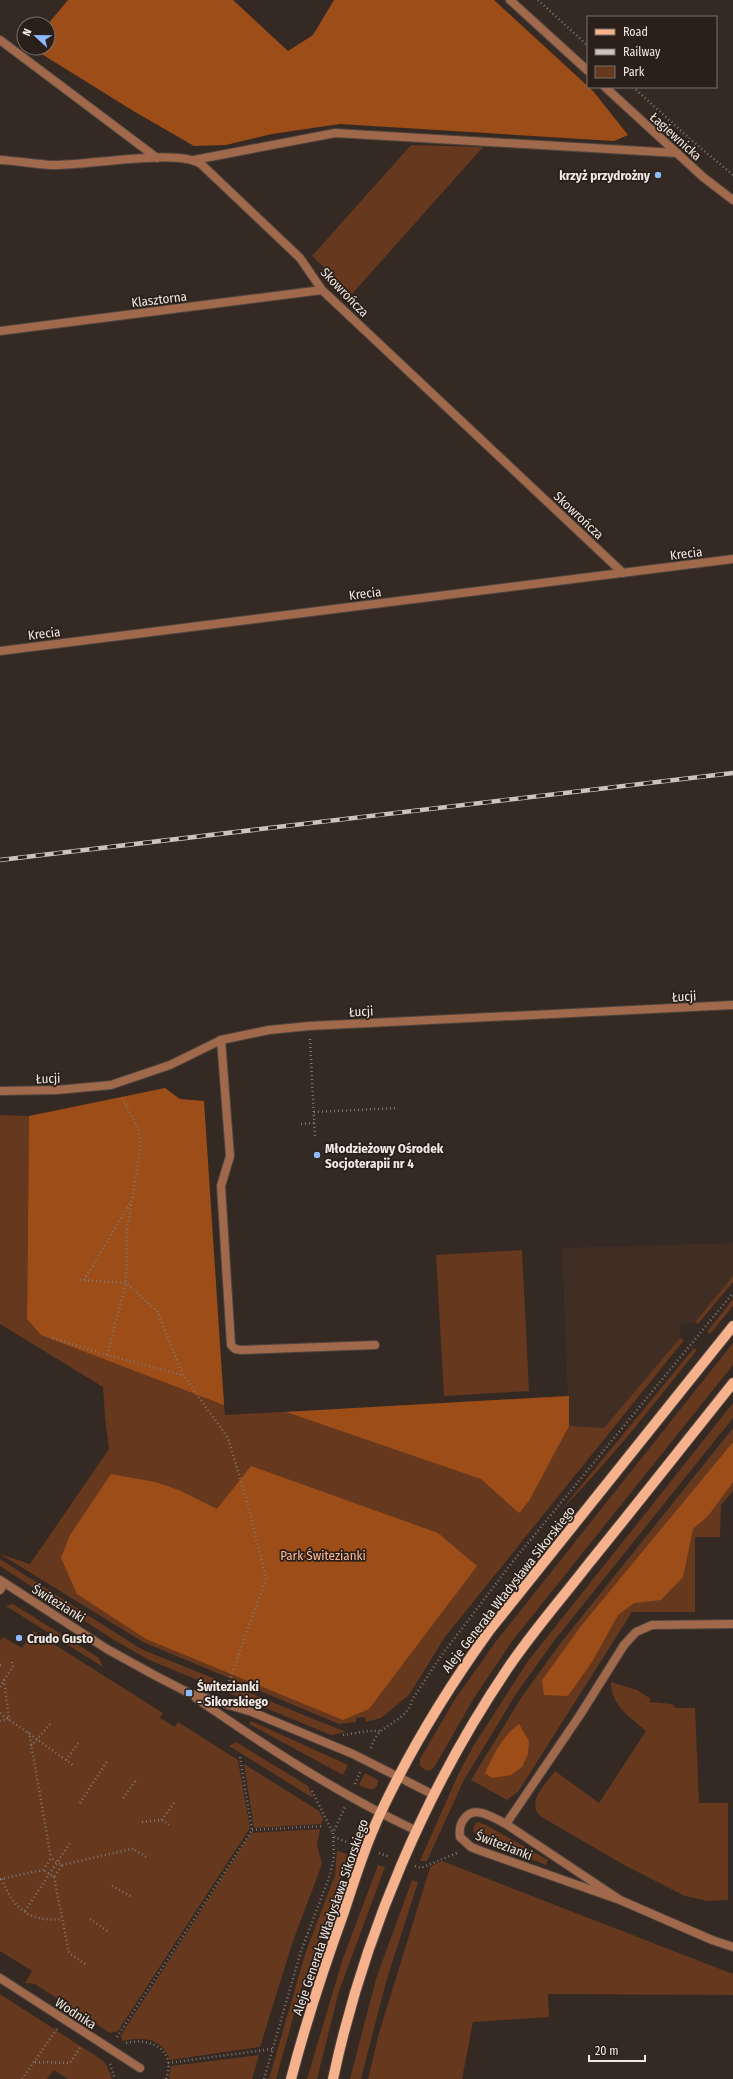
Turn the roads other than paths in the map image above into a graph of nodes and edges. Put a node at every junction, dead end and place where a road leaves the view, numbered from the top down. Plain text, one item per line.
1 (510, 0) edge
2 (0, 40) edge
3 (587, 70) edge
4 (606, 88) edge
5 (677, 154) junction
6 (156, 158) junction
7 (0, 160) edge
8 (194, 160) junction
9 (733, 200) edge
10 (322, 290) junction
11 (0, 331) edge
12 (733, 559) edge
13 (622, 573) junction
14 (0, 651) edge
15 (733, 1005) edge
16 (221, 1040) junction
17 (0, 1091) edge
18 (733, 1326) edge
19 (375, 1345) dead end
20 (733, 1384) edge
21 (1, 1584) edge
22 (733, 1624) edge
23 (189, 1693) junction
24 (399, 1776) junction
25 (434, 1795) junction
26 (380, 1813) junction
27 (506, 1824) junction
28 (417, 1831) junction
29 (620, 1900) junction
30 (733, 1947) edge
31 (0, 1978) edge
32 (140, 2068) dead end
33 (291, 2079) edge
34 (333, 2079) edge

1 - 3 street
2 - 6 street
4 - 5 street, Łagiewnicka
5 - 8 street
5 - 9 street, Łagiewnicka
6 - 7 street
6 - 8 street
8 - 10 street, Skowrończa
10 - 11 street, Klasztorna
10 - 13 street, Skowrończa
12 - 13 street, Krecia
13 - 14 street, Krecia
15 - 16 street, Łucji
16 - 17 street, Łucji
16 - 19 street
18 - 24 main road, Aleje Generała Władysława Sikorskiego
20 - 25 main road
21 - 23 street, Świtezianki
22 - 27 street
23 - 24 street, Świtezianki
23 - 26 street, Świtezianki
24 - 25 street, Świtezianki
24 - 26 main road, Aleje Generała Władysława Sikorskiego
25 - 28 main road
26 - 28 street, Świtezianki
26 - 33 main road, Aleje Generała Władysława Sikorskiego
27 - 29 street, Świtezianki
27 - 29 street, Świtezianki
28 - 34 main road
29 - 30 street, Świtezianki
31 - 32 street, Wodnika

